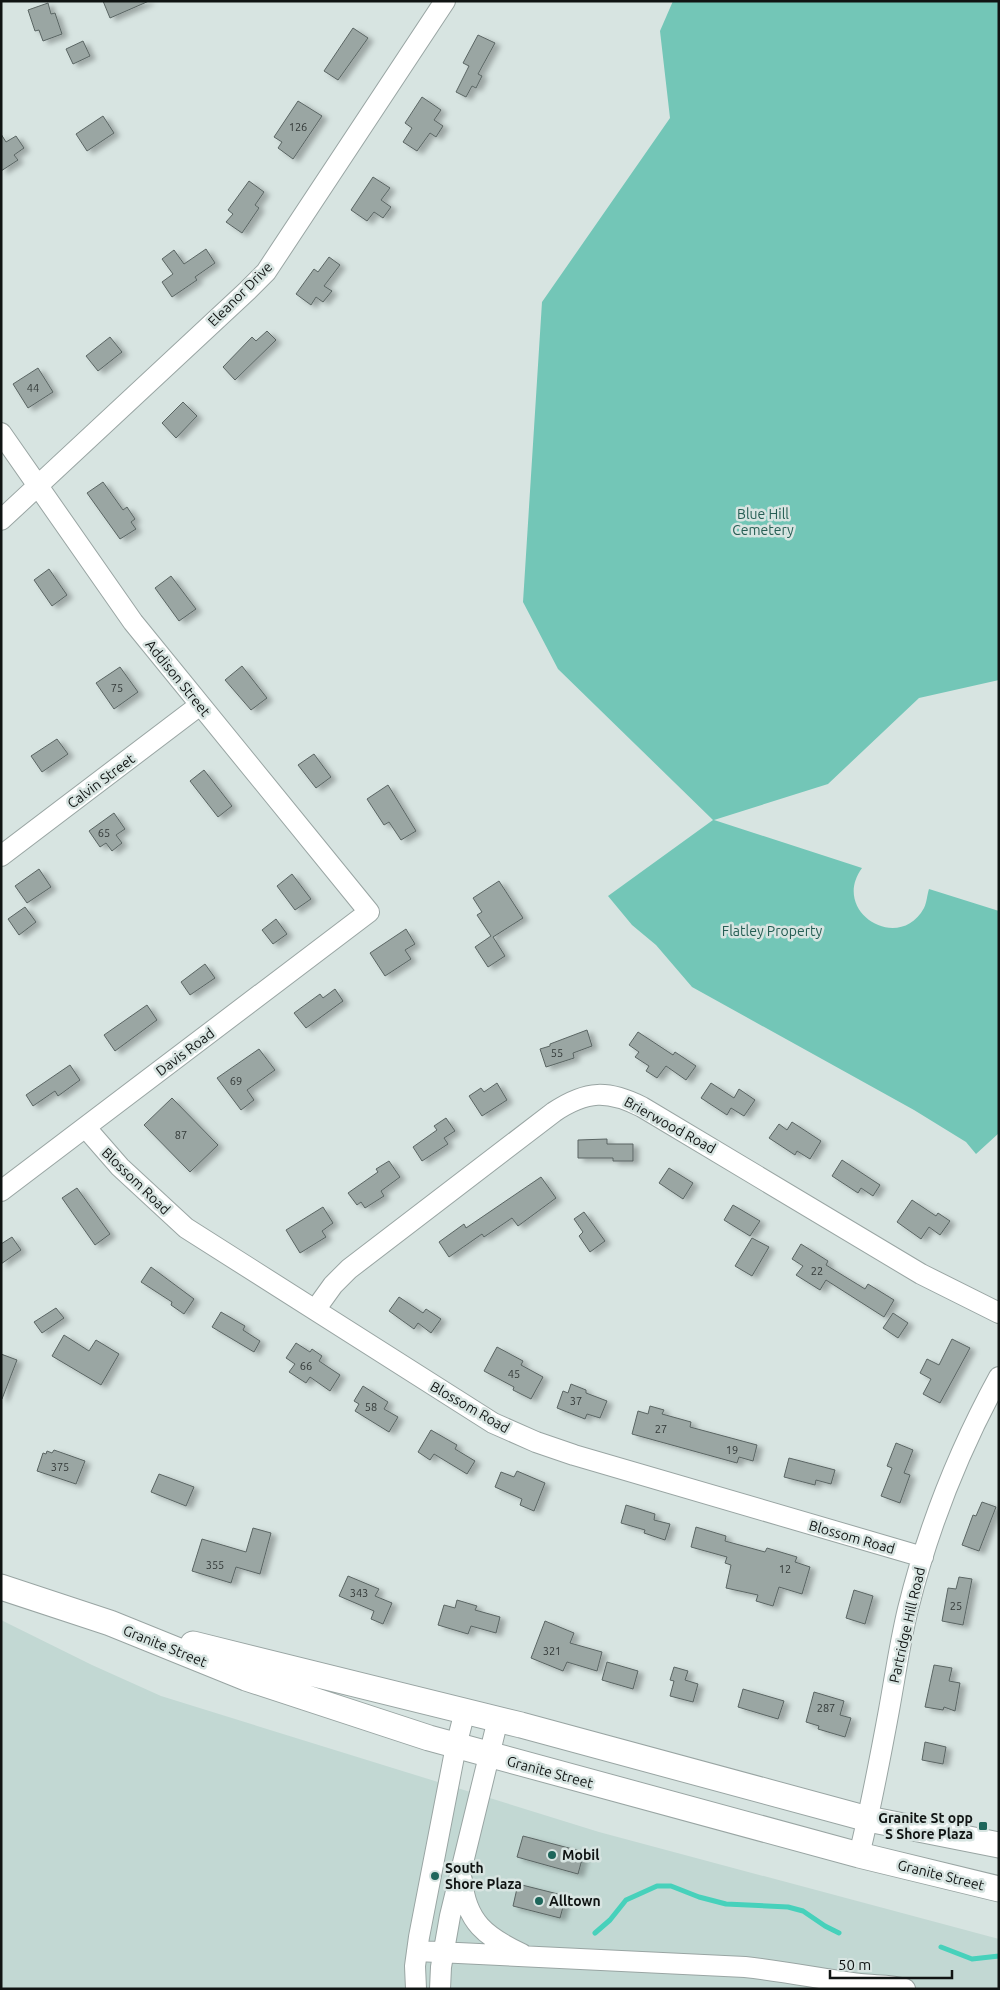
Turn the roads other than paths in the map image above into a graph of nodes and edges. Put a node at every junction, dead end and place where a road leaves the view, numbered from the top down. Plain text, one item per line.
1 (445, 1) edge
2 (1, 433) edge
3 (38, 486) junction
4 (1, 520) edge
5 (200, 705) junction
6 (1, 856) edge
7 (369, 912) joint
8 (86, 1128) junction
9 (1, 1191) edge
10 (315, 1310) junction
11 (999, 1313) edge
12 (999, 1377) edge
13 (923, 1557) junction
14 (1, 1587) edge
15 (110, 1623) junction
16 (465, 1711) junction
17 (498, 1719) junction
18 (456, 1746) junction
19 (489, 1755) junction
20 (868, 1819) junction
21 (999, 1845) edge
22 (860, 1855) junction
23 (462, 1869) junction
24 (999, 1888) edge
25 (417, 1951) junction
26 (443, 1953) junction
27 (528, 1957) junction
28 (864, 1987) edge
29 (416, 1989) edge
30 (440, 1989) edge
31 (905, 1989) edge

1 - 3 street, Eleanor Drive
2 - 3 street, Addison Street
3 - 4 street, Eleanor Drive
3 - 5 street, Addison Street
5 - 6 street, Calvin Street
5 - 7 street, Addison Street
7 - 8 street, Davis Road
8 - 9 street, Davis Road
8 - 10 street, Blossom Road
10 - 11 street, Brierwood Road
10 - 13 street, Blossom Road
12 - 13 street, Partridge Hill Road
13 - 20 street, Partridge Hill Road
14 - 15 main road, Granite Street
15 - 16 main road, Granite Street
15 - 18 main road, Granite Street
16 - 17 main road, Granite Street
16 - 18 street
17 - 19 street
17 - 20 main road, Granite Street
18 - 19 main road, Granite Street
18 - 25 street
19 - 22 main road, Granite Street
19 - 23 street
20 - 21 main road, Granite Street
20 - 22 street, Partridge Hill Road
22 - 24 main road, Granite Street
23 - 26 street
23 - 27 street
25 - 26 street
25 - 29 street
26 - 27 street
26 - 30 street
27 - 28 street
28 - 31 street

